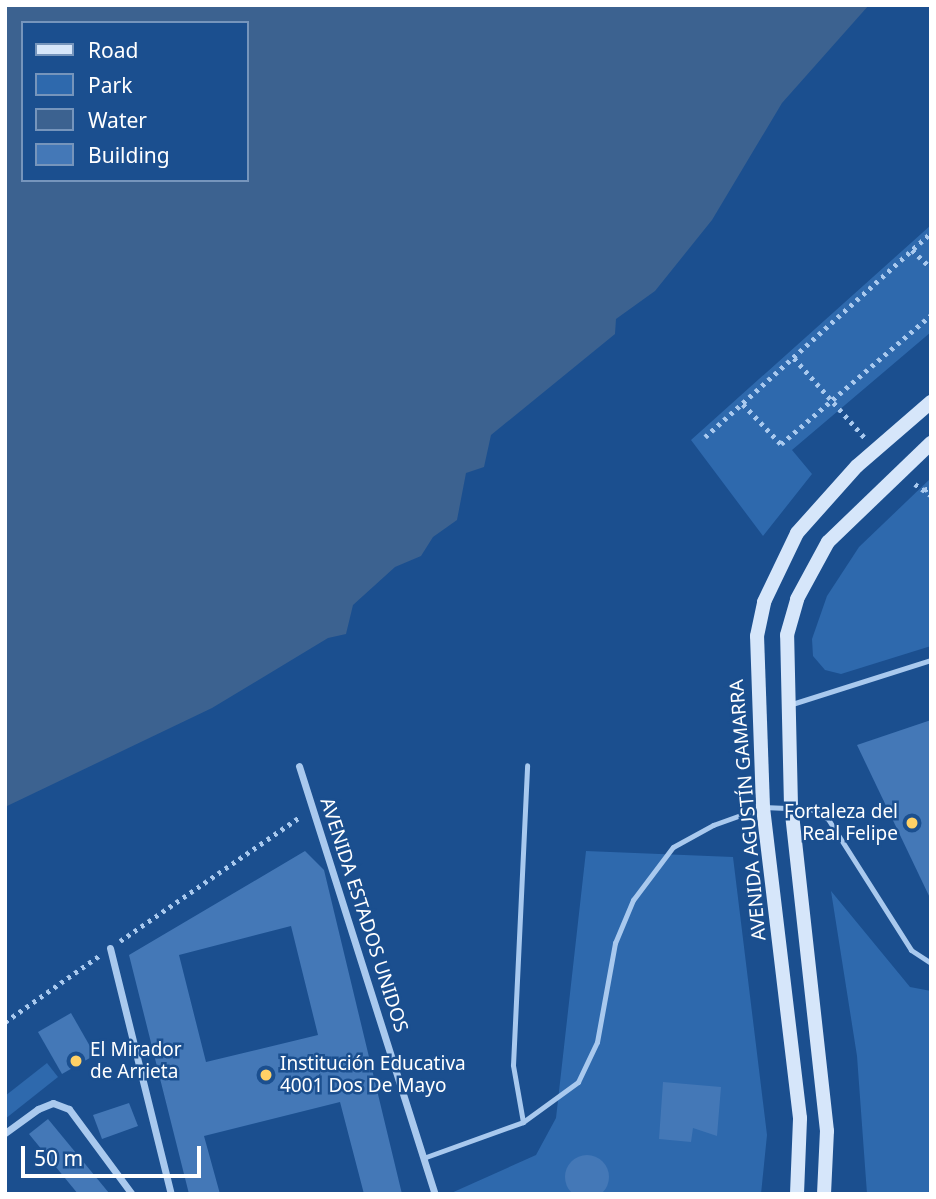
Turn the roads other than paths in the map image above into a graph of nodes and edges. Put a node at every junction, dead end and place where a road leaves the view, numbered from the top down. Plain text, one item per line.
1 (931, 402) edge
2 (931, 443) edge
3 (931, 660) edge
4 (785, 706) junction
5 (527, 765) dead end
6 (299, 766) dead end
7 (790, 806) junction
8 (763, 807) junction
9 (110, 948) road end
10 (931, 963) edge
11 (523, 1122) junction
12 (5, 1133) edge
13 (426, 1157) junction
14 (132, 1194) edge
15 (171, 1194) edge
16 (435, 1194) edge
17 (797, 1194) edge
18 (824, 1194) edge

1 - 8 main road, AVENIDA AGUSTÍN GAMARRA
2 - 4 main road
3 - 4 lane
4 - 7 main road
5 - 11 lane
6 - 13 street, AVENIDA ESTADOS UNIDOS
7 - 8 lane
7 - 10 lane
7 - 18 main road
8 - 11 lane
8 - 17 main road, AVENIDA AGUSTÍN GAMARRA
9 - 15 street
11 - 13 lane
12 - 14 street
13 - 16 street, AVENIDA ESTADOS UNIDOS

